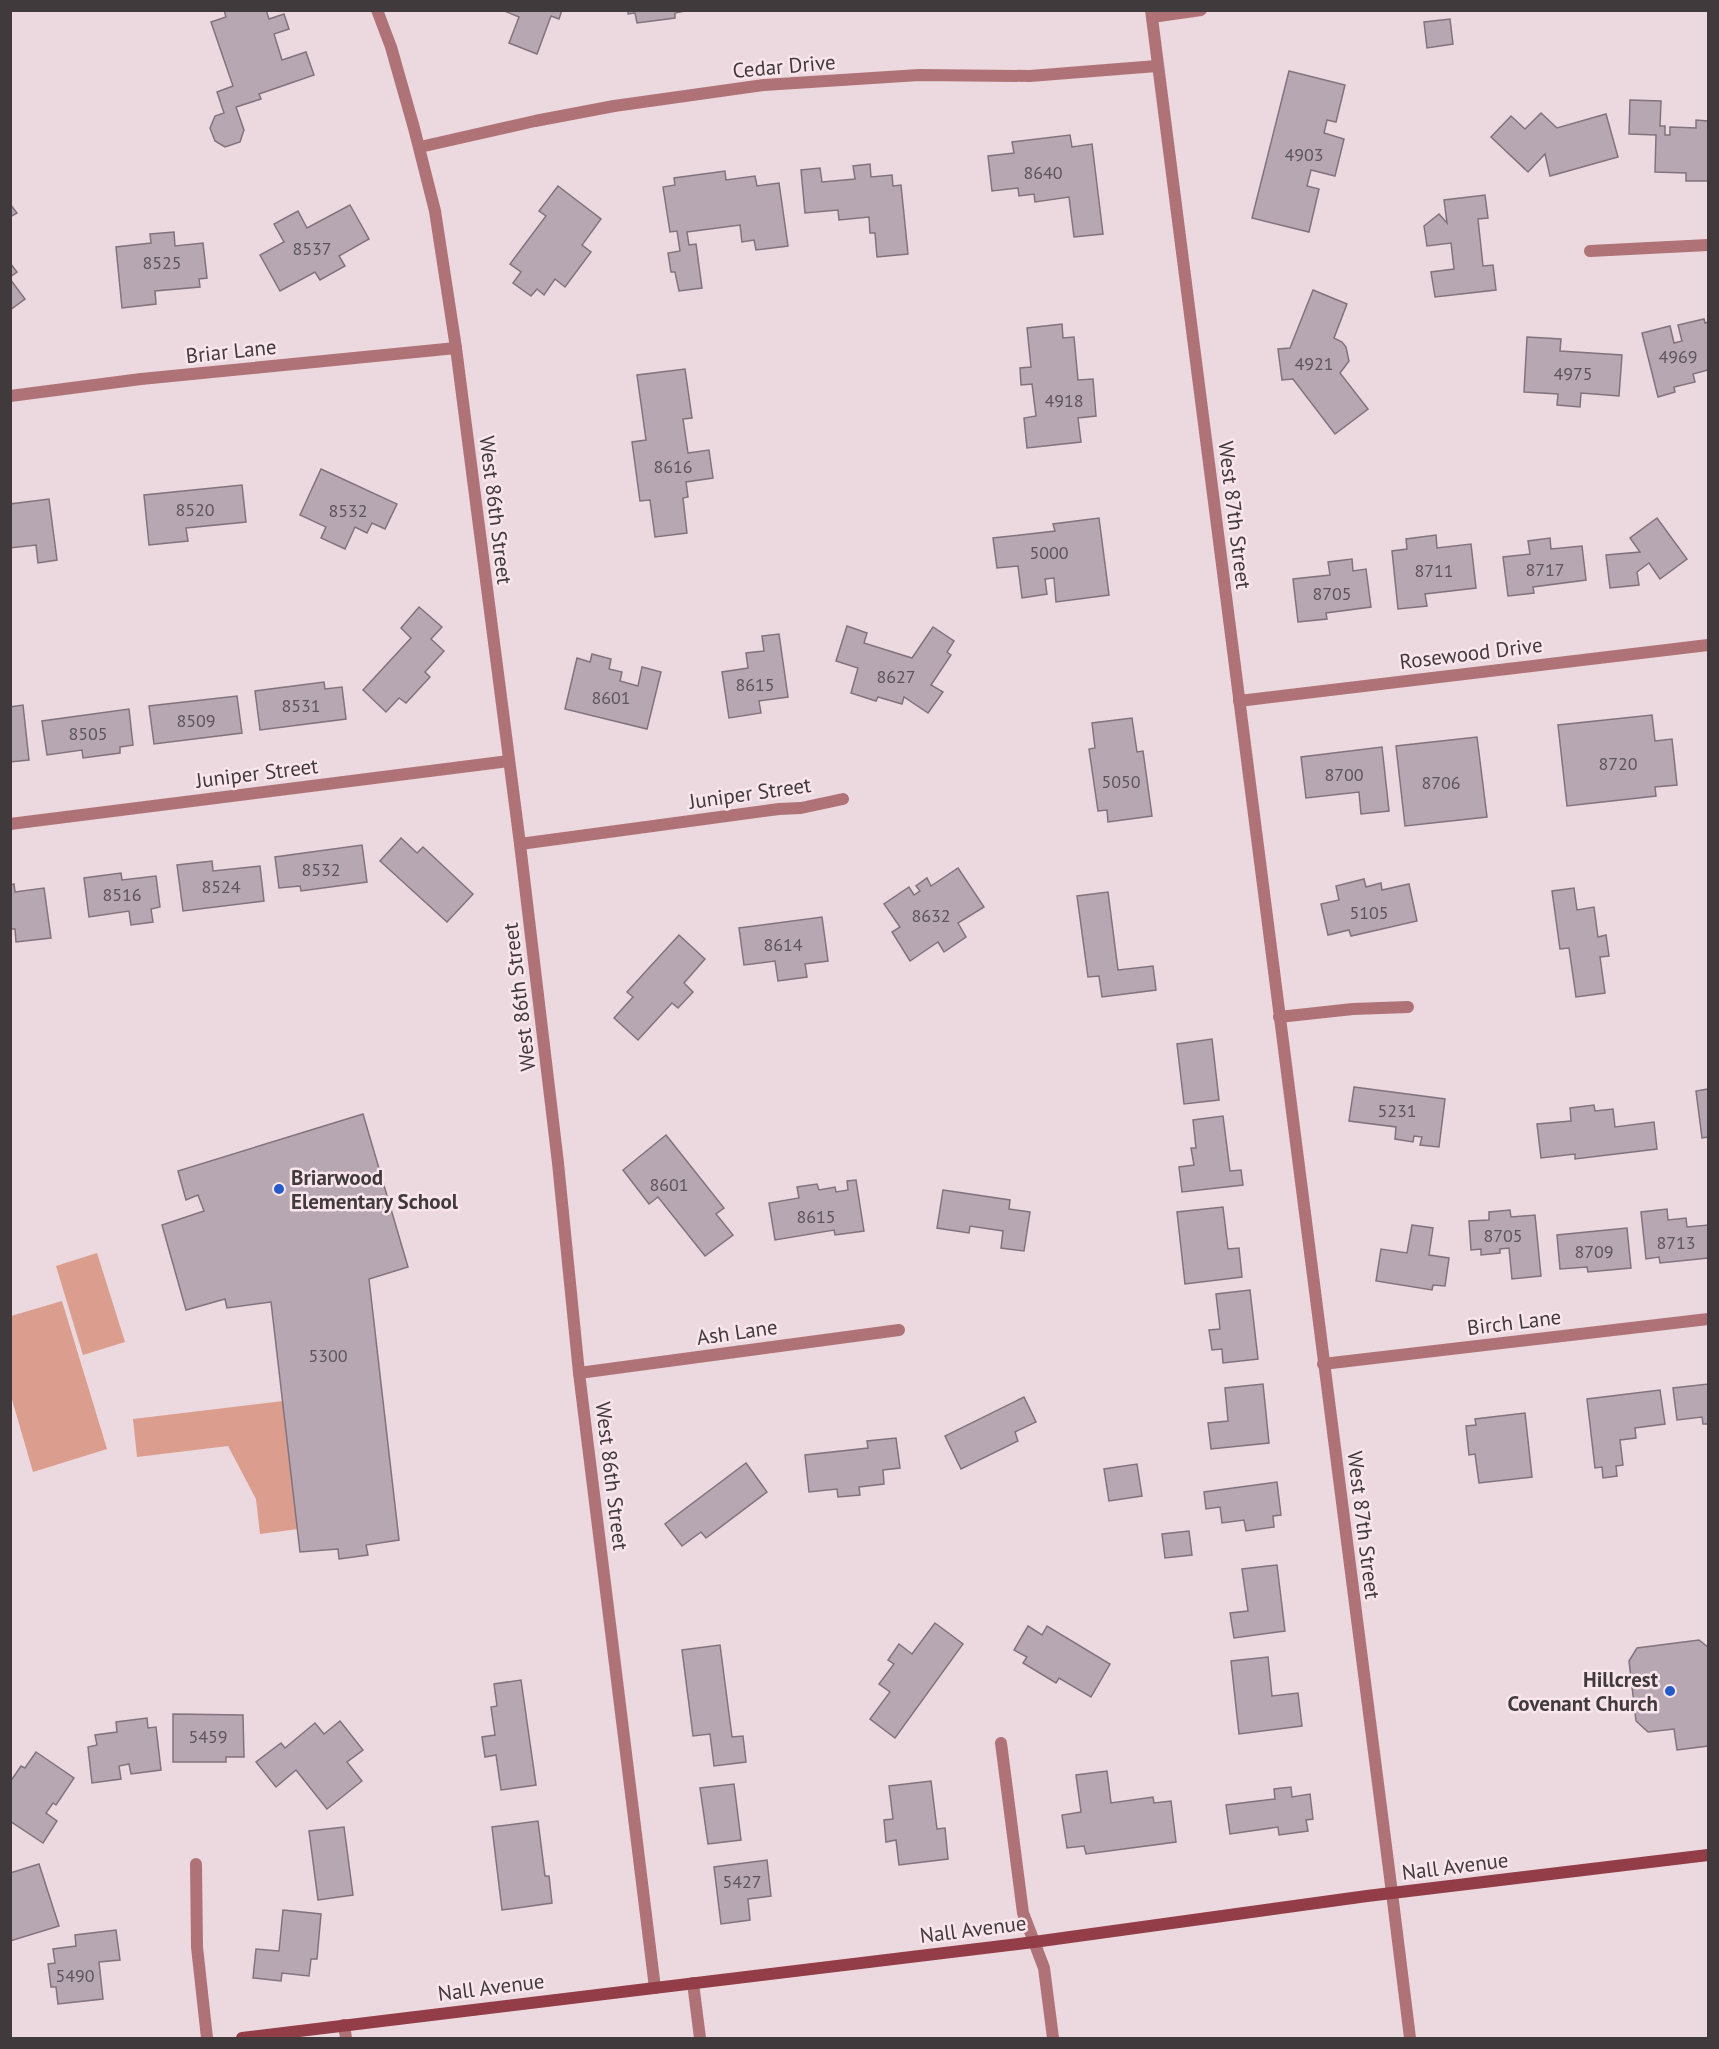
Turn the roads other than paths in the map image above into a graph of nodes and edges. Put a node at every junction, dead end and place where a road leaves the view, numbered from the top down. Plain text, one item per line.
1 (377, 10) edge
2 (1201, 10) edge
3 (1152, 14) edge
4 (1157, 66) junction
5 (420, 147) junction
6 (1708, 245) edge
7 (1590, 251) dead end
8 (456, 348) junction
9 (10, 396) edge
10 (1708, 645) edge
11 (1239, 700) junction
12 (509, 760) junction
13 (843, 800) dead end
14 (10, 824) edge
15 (520, 844) junction
16 (1408, 1007) dead end
17 (1279, 1017) junction
18 (1708, 1319) edge
19 (900, 1330) dead end
20 (1323, 1364) junction
21 (579, 1373) junction
22 (1001, 1743) dead end
23 (1708, 1855) edge
24 (196, 1864) dead end
25 (1392, 1893) junction
26 (1034, 1942) junction
27 (693, 1983) junction
28 (655, 1988) junction
29 (344, 2025) junction
30 (207, 2038) edge
31 (242, 2038) edge
32 (346, 2038) edge
33 (700, 2038) edge
34 (1053, 2038) edge
35 (1410, 2038) edge

1 - 5 street, West 86th Street
2 - 3 street, West 87th Street
3 - 4 street, West 87th Street
4 - 5 street, Cedar Drive
4 - 11 street, West 87th Street
5 - 8 street, West 86th Street
6 - 7 street
8 - 9 street, Briar Lane
8 - 12 street, West 86th Street
10 - 11 street, Rosewood Drive
11 - 17 street, West 87th Street
12 - 14 street, Juniper Street
12 - 15 street, West 86th Street
13 - 15 street, Juniper Street
15 - 21 street, West 86th Street
16 - 17 street
17 - 20 street, West 87th Street
18 - 20 street, Birch Lane
19 - 21 street, Ash Lane
20 - 25 street, West 87th Street
21 - 28 street, West 86th Street
22 - 26 street
23 - 25 main road, Nall Avenue
24 - 30 street
25 - 26 main road, Nall Avenue
25 - 35 street, West 87th Street
26 - 27 main road, Nall Avenue
26 - 34 street
27 - 28 main road, Nall Avenue
27 - 33 street
28 - 29 main road, Nall Avenue
29 - 31 main road, Nall Avenue
29 - 32 street

